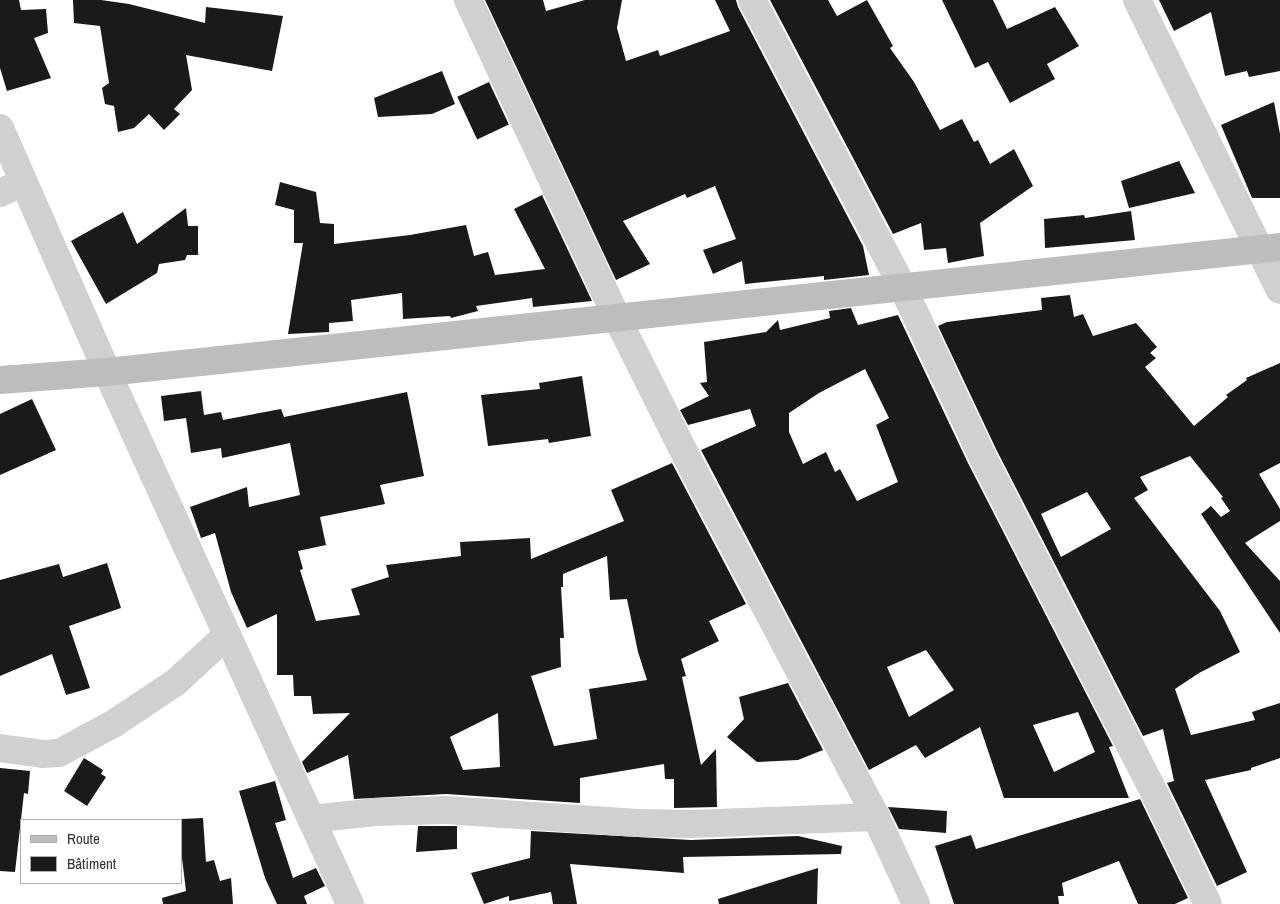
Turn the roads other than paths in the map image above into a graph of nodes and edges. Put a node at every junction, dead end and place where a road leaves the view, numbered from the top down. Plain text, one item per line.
1 (468, 0) edge
2 (752, 0) edge
3 (1137, 0) edge
4 (0, 128) edge
5 (12, 188) edge
6 (1271, 248) edge
7 (903, 288) junction
8 (1280, 290) edge
9 (617, 318) junction
10 (107, 372) junction
11 (0, 380) edge
12 (227, 636) junction
13 (0, 748) edge
14 (876, 816) junction
15 (311, 819) junction
16 (350, 904) edge
17 (916, 904) edge
18 (1208, 904) edge

1 - 9 street
2 - 7 street
3 - 6 street
4 - 5 street
5 - 10 street
6 - 7 main road
6 - 8 street
7 - 9 main road
7 - 18 street
9 - 10 main road
9 - 14 street
10 - 11 main road
10 - 12 street
12 - 13 street
12 - 15 street
14 - 15 street
14 - 17 street
15 - 16 street

